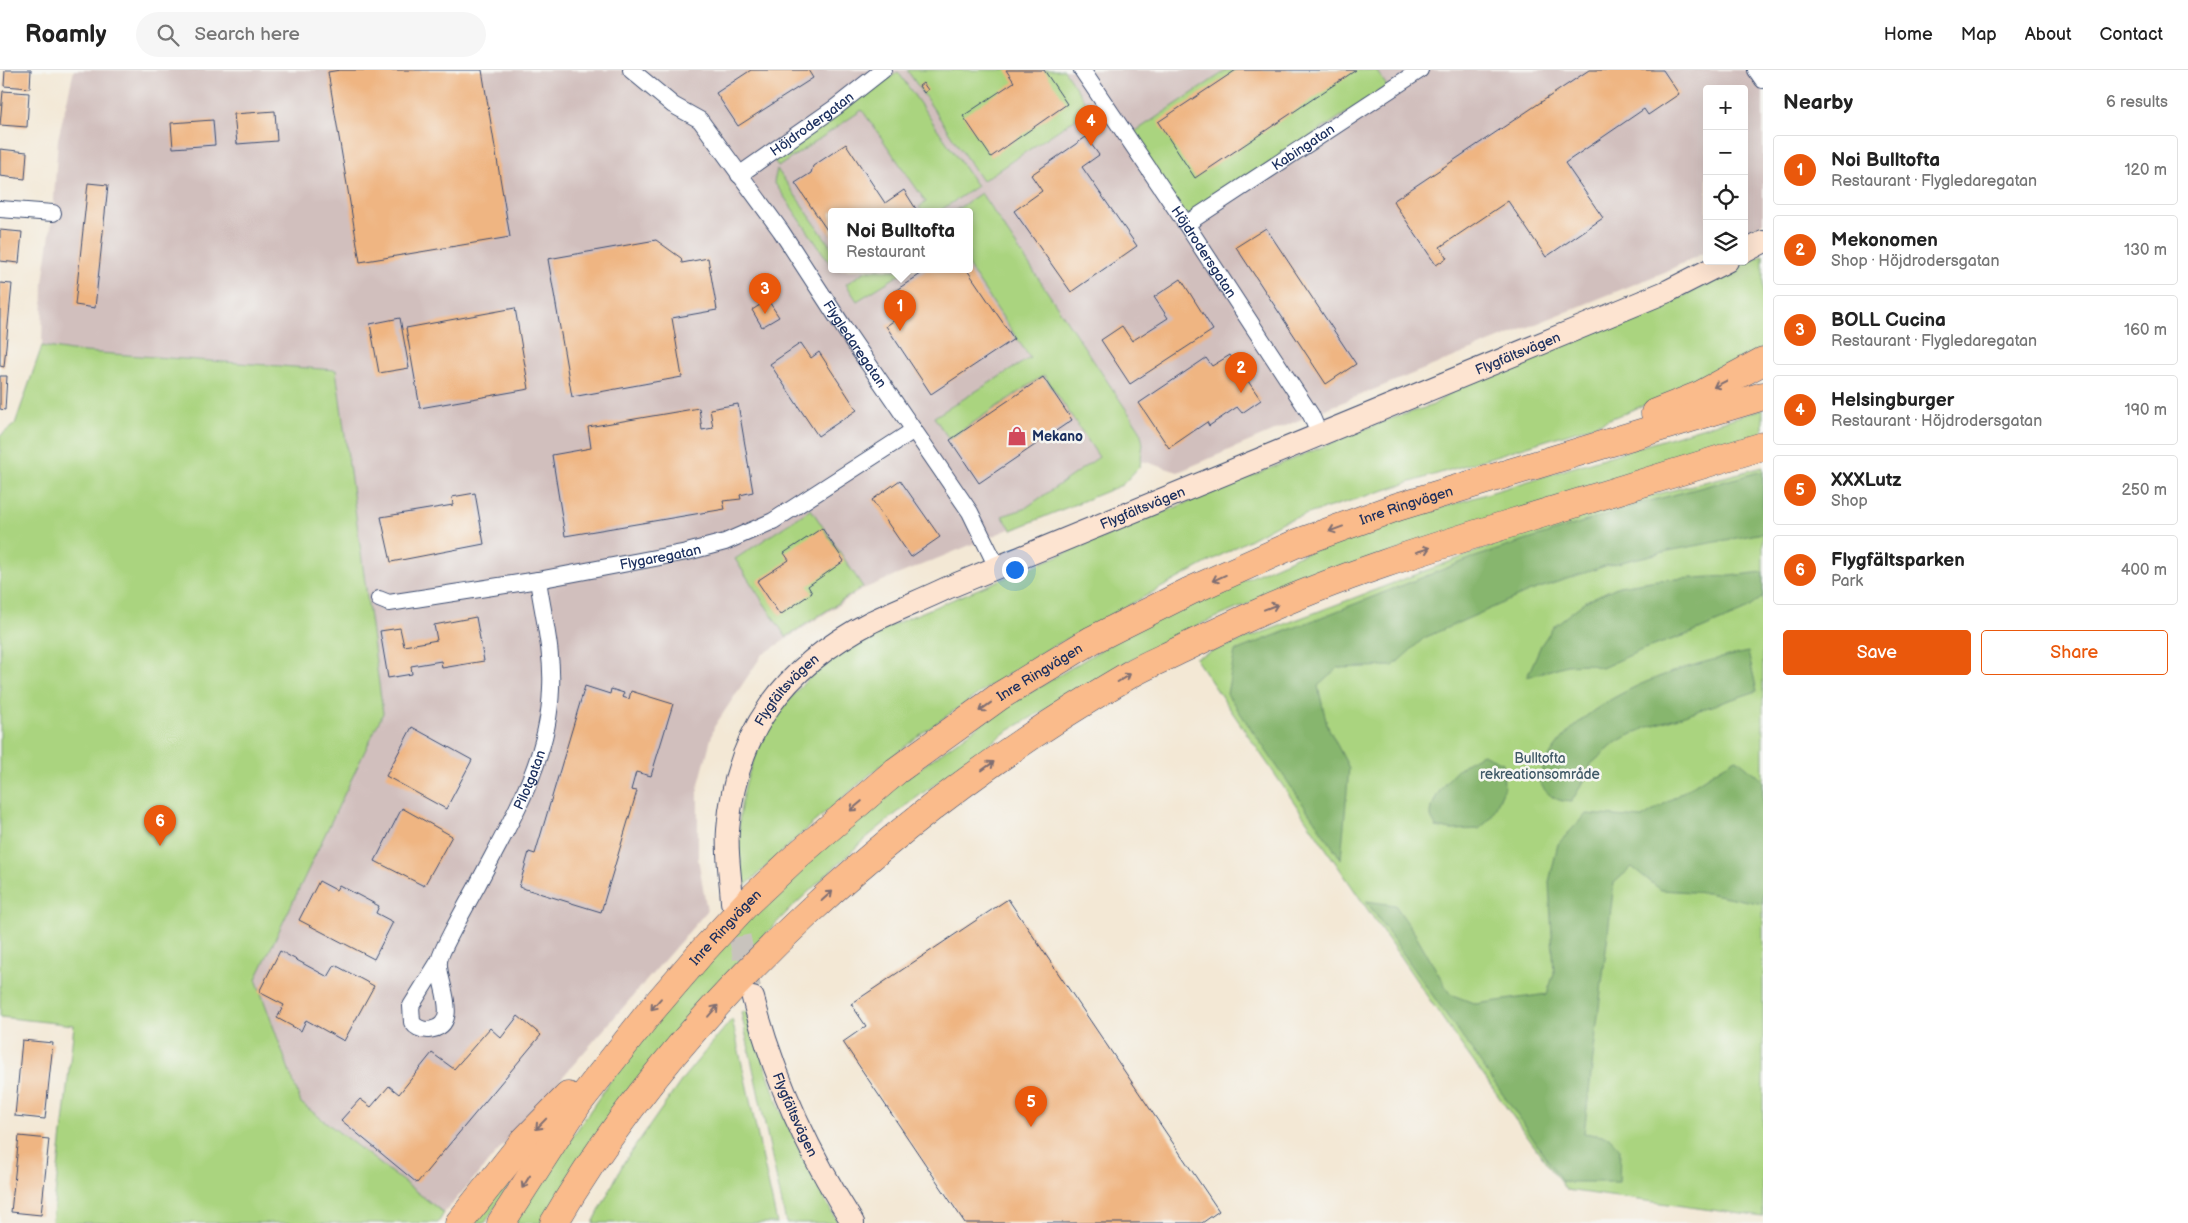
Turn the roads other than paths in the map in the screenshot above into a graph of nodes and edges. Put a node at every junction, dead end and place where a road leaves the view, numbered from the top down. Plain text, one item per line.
1 (631, 70) edge
2 (883, 70) edge
3 (1082, 70) edge
4 (1420, 70) edge
5 (1756, 70) edge
6 (1763, 80) edge
7 (739, 175) junction
8 (0, 209) edge
9 (52, 214) dead end
10 (1186, 224) junction
11 (1763, 242) edge
12 (1748, 250) edge
13 (1719, 265) edge
14 (1763, 361) edge
15 (1763, 396) edge
16 (914, 430) junction
17 (1320, 436) junction
18 (1763, 446) edge
19 (1499, 476) junction
20 (998, 569) junction
21 (538, 580) junction
22 (379, 599) dead end
23 (732, 902) tunnel mouth
24 (438, 961) dead end
25 (753, 998) tunnel mouth
26 (680, 1048) junction
27 (604, 1071) junction
28 (459, 1223) edge
29 (501, 1223) edge
30 (554, 1223) edge
31 (577, 1223) edge
32 (853, 1223) edge

1 - 7 street, Flygledaregatan
2 - 7 street, Höjdrodergatan
3 - 10 street, Höjdrodersgatan
4 - 10 street, Kabingatan
5 - 6 street
7 - 16 street, Flygledaregatan
8 - 9 street
10 - 17 street, Höjdrodersgatan
11 - 12 street
13 - 17 street, Flygfältsvägen
14 -> 19 highway
15 - 19 highway, Inre Ringvägen
16 - 20 street, Flygledaregatan
16 - 21 street, Flygaregatan
17 - 20 street, Flygfältsvägen
26 -> 18 highway
19 -> 27 highway, Inre Ringvägen
20 - 23 street, Flygfältsvägen
21 - 22 street, Flygaregatan
21 - 24 street, Pilotgatan
25 - 32 street, Flygfältsvägen
26 - 30 highway
26 - 31 highway
27 -> 28 highway
27 -> 29 highway, Inre Ringvägen

